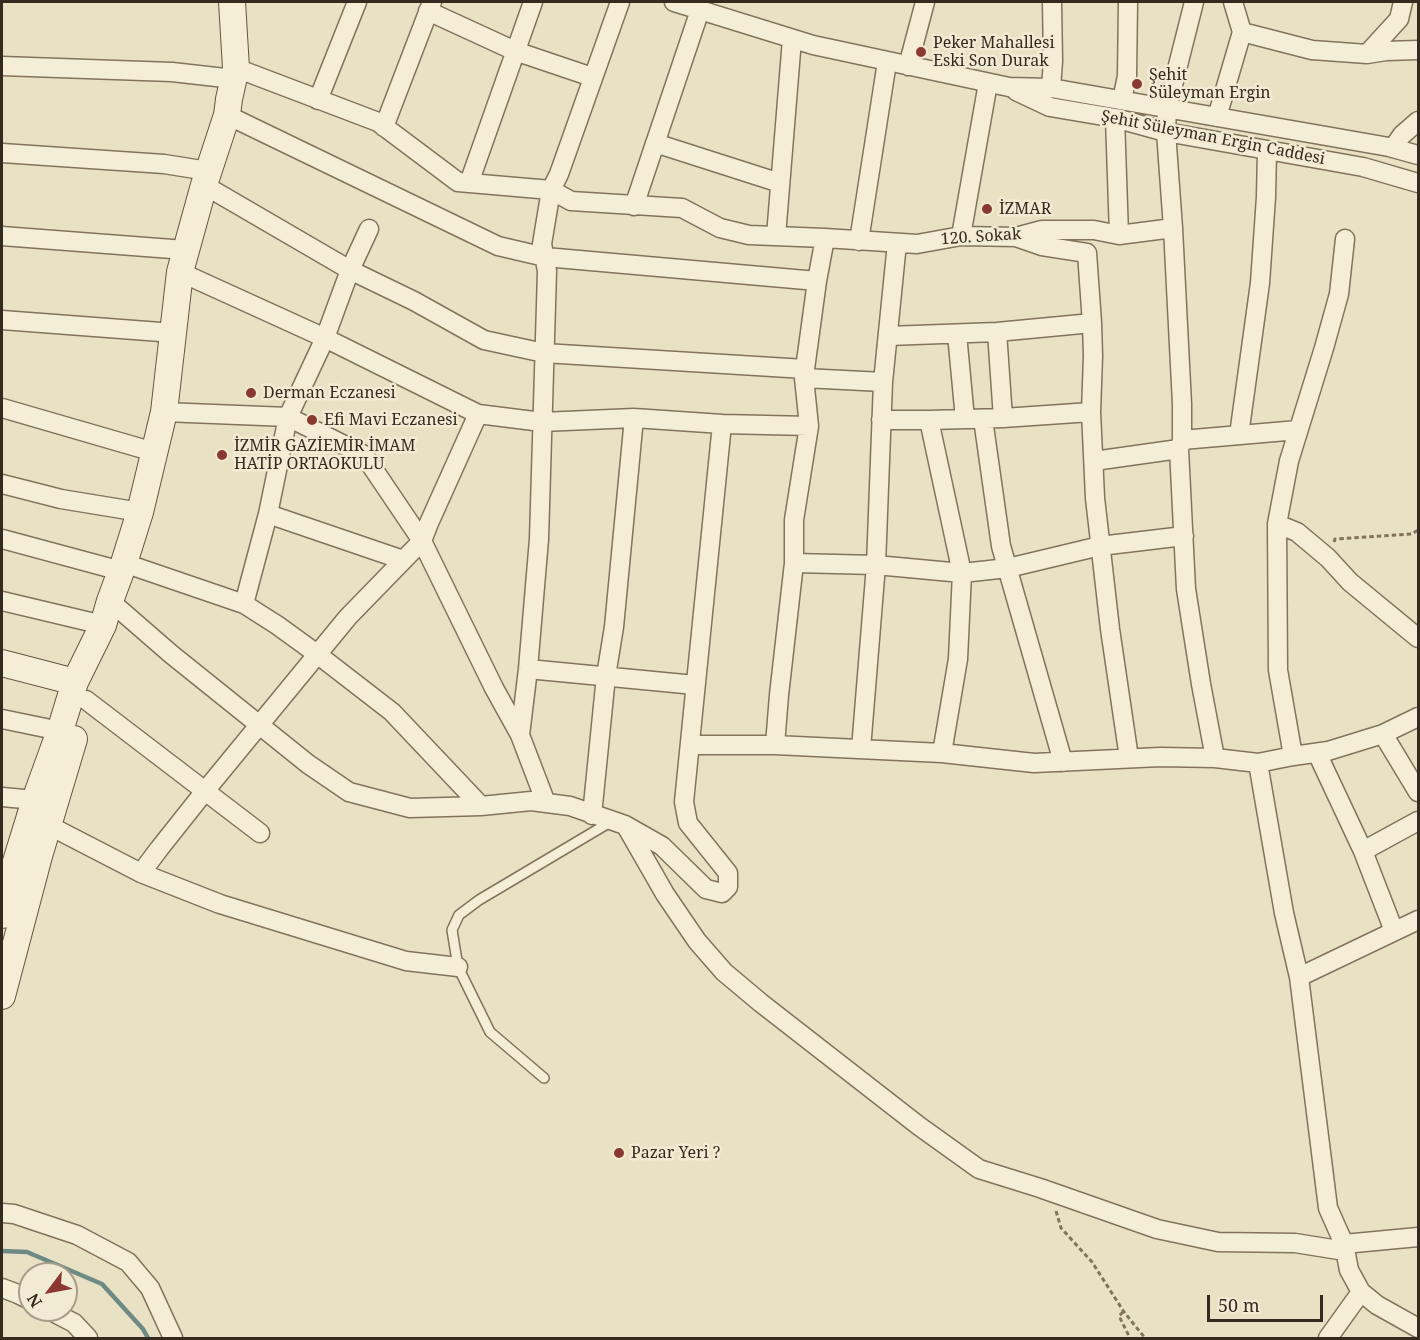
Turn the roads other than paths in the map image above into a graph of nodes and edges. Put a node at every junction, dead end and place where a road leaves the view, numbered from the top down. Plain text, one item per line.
1 (232, 2) edge
2 (357, 2) edge
3 (533, 2) edge
4 (620, 2) edge
5 (674, 2) edge
6 (925, 2) edge
7 (1052, 2) edge
8 (1128, 2) edge
9 (1194, 2) edge
10 (1233, 2) edge
11 (1404, 2) edge
12 (430, 6) edge
13 (700, 10) junction
14 (1242, 32) junction
15 (792, 39) junction
16 (1419, 50) edge
17 (515, 51) junction
18 (1367, 54) junction
19 (887, 62) junction
20 (2, 66) edge
21 (908, 66) junction
22 (235, 74) junction
23 (592, 77) junction
24 (988, 83) junction
25 (1009, 87) junction
26 (1052, 88) junction
27 (318, 100) junction
28 (1122, 100) junction
29 (1167, 108) junction
30 (227, 115) junction
31 (1217, 117) junction
32 (1115, 118) junction
33 (1419, 121) edge
34 (384, 127) junction
35 (1166, 132) junction
36 (655, 143) junction
37 (1393, 148) junction
38 (1267, 151) junction
39 (2, 153) edge
40 (1419, 155) edge
41 (206, 178) junction
42 (469, 183) junction
43 (780, 183) junction
44 (1419, 183) edge
45 (551, 190) junction
46 (634, 206) junction
47 (1173, 228) junction
48 (369, 229) dead end
49 (1119, 234) junction
50 (2, 236) edge
51 (776, 236) junction
52 (962, 236) junction
53 (1016, 237) junction
54 (825, 238) junction
55 (1345, 239) dead end
56 (859, 241) junction
57 (897, 243) junction
58 (545, 257) junction
59 (183, 261) junction
60 (350, 270) junction
61 (817, 281) junction
62 (2, 320) edge
63 (1092, 323) junction
64 (997, 332) junction
65 (174, 333) junction
66 (957, 334) junction
67 (888, 336) junction
68 (325, 338) junction
69 (544, 353) junction
70 (804, 373) junction
71 (883, 382) junction
72 (2, 408) edge
73 (164, 412) junction
74 (1091, 412) junction
75 (478, 414) junction
76 (288, 417) junction
77 (634, 418) junction
78 (1003, 418) junction
79 (974, 419) junction
80 (881, 420) junction
81 (929, 420) junction
82 (542, 422) junction
83 (722, 424) junction
84 (809, 426) junction
85 (1298, 430) junction
86 (1239, 435) junction
87 (1180, 445) junction
88 (154, 452) junction
89 (1094, 461) junction
90 (2, 483) edge
91 (140, 512) junction
92 (268, 514) junction
93 (1277, 524) junction
94 (1184, 536) junction
95 (2, 539) edge
96 (423, 542) junction
97 (1100, 546) junction
98 (403, 560) junction
99 (794, 563) junction
100 (876, 565) junction
101 (123, 567) junction
102 (1008, 568) junction
103 (962, 573) junction
104 (2, 601) edge
105 (110, 601) junction
106 (244, 604) junction
107 (100, 634) junction
108 (1419, 638) edge
109 (317, 654) junction
110 (2, 663) edge
111 (528, 669) junction
112 (606, 676) junction
113 (695, 685) junction
114 (81, 691) junction
115 (1419, 717) edge
116 (2, 719) edge
117 (259, 725) junction
118 (60, 731) junction
119 (1383, 734) junction
120 (520, 735) junction
121 (690, 745) junction
122 (775, 745) junction
123 (861, 749) junction
124 (942, 753) junction
125 (1317, 753) junction
126 (1293, 756) junction
127 (1129, 758) junction
128 (1215, 758) junction
129 (1063, 762) junction
130 (1258, 763) junction
131 (205, 791) junction
132 (1419, 792) edge
133 (2, 797) edge
134 (35, 800) junction
135 (546, 803) junction
136 (481, 806) junction
137 (592, 814) junction
138 (620, 822) junction
139 (1419, 822) edge
140 (48, 825) junction
141 (260, 833) dead end
142 (1363, 851) junction
143 (141, 873) junction
144 (3, 901) edge
145 (1419, 920) edge
146 (1394, 932) junction
147 (458, 967) junction
148 (1299, 977) junction
149 (2, 996) edge
150 (544, 1078) dead end
151 (2, 1213) edge
152 (1419, 1237) edge
153 (1345, 1247) junction
154 (2, 1288) edge
155 (1361, 1292) junction
156 (18, 1294) edge
157 (72, 1322) edge
158 (1419, 1330) edge
159 (88, 1338) edge
160 (173, 1338) edge
161 (1328, 1338) edge
162 (1413, 1338) edge

1 - 22 main road
2 - 27 street
3 - 17 street
4 - 23 street
5 - 13 street, Şehit Süleyman Ergin Caddesi
6 - 21 street
7 - 26 street
8 - 28 street
9 - 29 street
10 - 14 street
11 - 18 street
12 - 17 street
12 - 34 street
13 - 15 street, Şehit Süleyman Ergin Caddesi
13 - 36 street
14 - 18 street
14 - 31 street
15 - 19 street, Şehit Süleyman Ergin Caddesi
15 - 43 street
16 - 18 street
17 - 23 street
17 - 42 street
19 - 21 street, Şehit Süleyman Ergin Caddesi
19 - 56 street
20 - 22 street
21 - 24 street, Şehit Süleyman Ergin Caddesi
22 - 27 street
22 - 30 main road
23 - 45 street
24 - 25 street, Şehit Süleyman Ergin Caddesi
24 - 52 street
25 - 26 street, Şehit Süleyman Ergin Caddesi
25 - 32 street, Şehit Süleyman Ergin Caddesi
26 - 28 street, Şehit Süleyman Ergin Caddesi
27 - 34 street
28 - 29 street, Şehit Süleyman Ergin Caddesi
29 - 31 street, Şehit Süleyman Ergin Caddesi
29 - 35 street
30 - 41 main road
30 - 58 street
31 - 37 street, Şehit Süleyman Ergin Caddesi
32 - 35 street, Şehit Süleyman Ergin Caddesi
32 - 49 street
33 - 37 street
34 - 42 street
35 - 38 street, Şehit Süleyman Ergin Caddesi
35 - 47 street
36 - 43 street
36 - 46 street
37 - 40 street, Şehit Süleyman Ergin Caddesi
38 - 44 street, Şehit Süleyman Ergin Caddesi
38 - 86 street
39 - 41 street
41 - 59 main road
41 - 60 street
42 - 45 street, 120. Sokak
43 - 51 street
45 - 46 street, 120. Sokak
45 - 58 street
46 - 51 street, 120. Sokak
47 - 49 street, 120. Sokak
47 - 87 street
48 - 60 street
49 - 53 street, 120. Sokak
50 - 59 street
51 - 54 street, 120. Sokak
52 - 53 street, 120. Sokak
52 - 57 street, 120. Sokak
53 - 63 street
54 - 56 street, 120. Sokak
54 - 61 street
55 - 85 street
56 - 57 street, 120. Sokak
57 - 67 street
58 - 61 street
58 - 69 street
59 - 65 main road
59 - 68 street
60 - 68 street
60 - 69 street
61 - 70 street
62 - 65 street
63 - 64 street
63 - 74 street
64 - 66 street
64 - 78 street
65 - 73 main road
66 - 67 street
66 - 79 street
67 - 71 street
68 - 75 street
68 - 76 street
69 - 70 street
69 - 82 street
70 - 71 street
70 - 84 street
71 - 80 street
72 - 88 street
73 - 76 street
73 - 88 main road
74 - 78 street
74 - 89 street
75 - 82 street
75 - 96 street
76 - 92 street
76 - 96 street
77 - 82 street
77 - 83 street
77 - 112 street
78 - 79 street
79 - 81 street
79 - 102 street
80 - 81 street
80 - 100 street
81 - 103 street
82 - 111 street
83 - 84 street
83 - 113 street
84 - 99 street
85 - 86 street
85 - 93 street
86 - 87 street
87 - 89 street
87 - 94 street
88 - 91 main road
89 - 97 street
90 - 91 street
91 - 101 main road
92 - 98 street
92 - 106 street
93 - 108 street
93 - 126 street
94 - 97 street
94 - 128 street
95 - 101 street
96 - 98 street
96 - 120 street
97 - 102 street
97 - 127 street
98 - 109 street
99 - 100 street
99 - 122 street
100 - 103 street
100 - 123 street
101 - 105 main road
101 - 106 street
102 - 103 street
102 - 129 street
103 - 124 street
104 - 107 street
105 - 107 main road
105 - 117 street
106 - 109 street
107 - 114 main road
109 - 117 street
109 - 136 street
110 - 114 main road
111 - 112 street
111 - 120 street
112 - 113 street
112 - 137 street
113 - 121 street
114 - 118 main road
114 - 131 street
114 - 140 main road
115 - 119 street
116 - 118 street
117 - 131 street
117 - 136 street
118 - 134 main road
119 - 125 street
119 - 132 street
120 - 135 street
121 - 122 street
121 - 138 street
122 - 123 street
123 - 124 street
124 - 129 street
125 - 126 street
125 - 142 street
126 - 130 street
127 - 128 street
127 - 129 street
128 - 130 street
130 - 148 street
131 - 141 street
131 - 143 street
133 - 134 street
134 - 144 main road
135 - 136 street
135 - 137 street
137 - 138 street
138 - 147 lane
138 - 153 street
139 - 142 street
140 - 143 street
140 - 149 main road
142 - 146 street
143 - 147 street
145 - 146 street
146 - 148 street
147 - 150 lane
148 - 153 street
151 - 160 street
152 - 153 street
153 - 155 street
154 - 156 street
155 - 158 street
155 - 161 street
157 - 159 street
158 - 162 street

